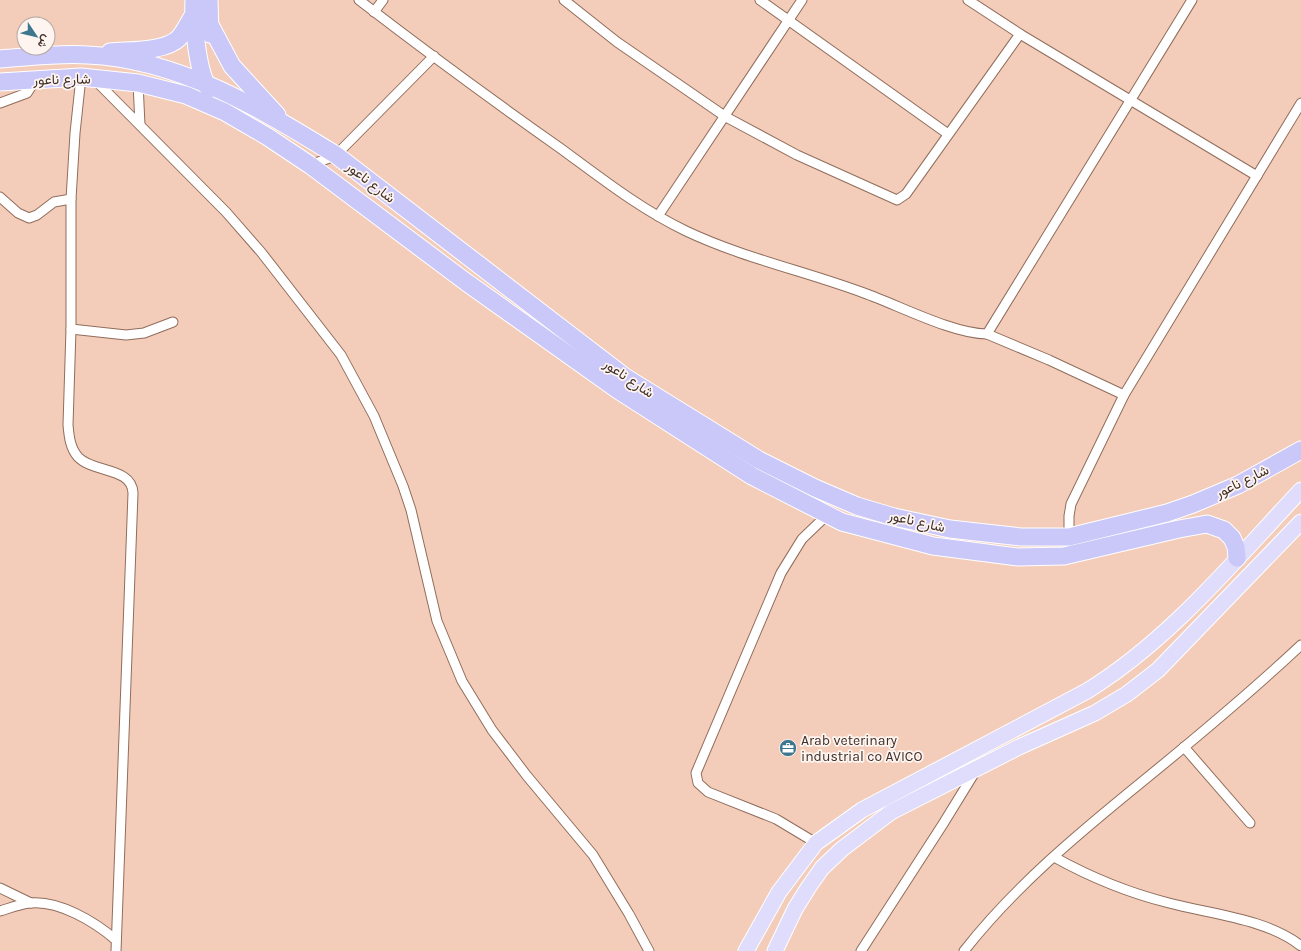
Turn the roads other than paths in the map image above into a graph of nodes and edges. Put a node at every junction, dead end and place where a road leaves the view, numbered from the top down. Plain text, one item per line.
1 (209, 0) edge
2 (359, 0) edge
3 (383, 0) edge
4 (564, 0) edge
5 (760, 0) edge
6 (802, 0) edge
7 (968, 0) edge
8 (1192, 0) edge
9 (194, 7) edge
10 (374, 12) junction
11 (788, 21) junction
12 (210, 23) junction
13 (1020, 34) junction
14 (89, 55) junction
15 (434, 56) junction
16 (0, 59) edge
17 (87, 78) junction
18 (36, 79) junction
19 (0, 82) edge
20 (204, 82) junction
21 (138, 83) junction
22 (186, 95) junction
23 (1131, 99) junction
24 (0, 102) edge
25 (1301, 103) edge
26 (225, 112) junction
27 (726, 117) junction
28 (286, 124) junction
29 (140, 125) junction
30 (948, 134) junction
31 (336, 155) junction
32 (310, 165) junction
33 (1257, 176) junction
34 (0, 197) edge
35 (71, 199) junction
36 (658, 216) junction
37 (173, 322) dead end
38 (72, 329) junction
39 (987, 334) junction
40 (1124, 395) junction
41 (1301, 450) edge
42 (1301, 490) edge
43 (827, 515) junction
44 (1301, 522) edge
45 (1021, 537) junction
46 (1069, 538) junction
47 (1018, 557) junction
48 (1237, 558) junction
49 (1301, 645) edge
50 (1115, 673) junction
51 (1087, 691) junction
52 (1127, 694) junction
53 (1095, 713) junction
54 (1184, 747) junction
55 (977, 767) junction
56 (1250, 823) dead end
57 (816, 843) junction
58 (1054, 857) junction
59 (0, 888) edge
60 (30, 903) junction
61 (0, 911) edge
62 (116, 940) junction
63 (1301, 946) edge
64 (116, 951) edge
65 (649, 951) edge
66 (746, 951) edge
67 (775, 951) edge
68 (861, 951) edge
69 (964, 951) edge

1 - 12 highway
2 - 10 street
3 - 10 street
4 - 27 street
5 - 11 street
6 - 11 street
7 - 13 street
8 - 23 street
9 - 14 highway
9 - 20 highway
10 - 15 street
11 - 27 street
11 - 30 street
12 - 20 highway
12 - 28 highway
13 - 23 street
13 - 30 street
14 - 16 highway, شارع ناعور
14 - 20 highway, شارع ناعور
15 - 31 street
15 - 36 street
17 - 18 highway, شارع ناعور
17 - 21 highway, شارع ناعور
17 - 29 street
17 - 35 street
18 - 19 highway, شارع ناعور
18 - 24 street
20 - 22 highway
20 - 26 highway
20 - 28 highway, شارع ناعور
21 - 22 highway, شارع ناعور
21 - 29 street
22 - 26 highway, شارع ناعور
23 - 33 street
23 - 39 street
25 - 33 street
26 - 32 highway, شارع ناعور
27 - 30 street
27 - 36 street
28 - 31 highway, شارع ناعور
29 - 65 street
31 - 32 street
31 - 45 highway, شارع ناعور
32 - 43 highway, شارع ناعور
33 - 40 street
34 - 35 street
35 - 38 street
36 - 39 street
37 - 38 street
38 - 62 street
39 - 40 street
40 - 46 street
41 - 46 highway, شارع ناعور
42 - 48 main road
43 - 47 highway, شارع ناعور
43 - 57 street
44 - 52 main road
45 - 46 highway, شارع ناعور
45 - 47 highway
47 - 48 highway, شارع ناعور
48 - 50 main road
49 - 54 street
50 - 51 main road
50 - 52 main road
51 - 53 main road
51 - 57 main road
52 - 53 main road
53 - 55 main road
54 - 56 street
54 - 58 street
55 - 67 main road
55 - 68 street
57 - 66 main road
58 - 63 street
58 - 69 street
59 - 60 street
60 - 61 street
60 - 62 street
62 - 64 street

